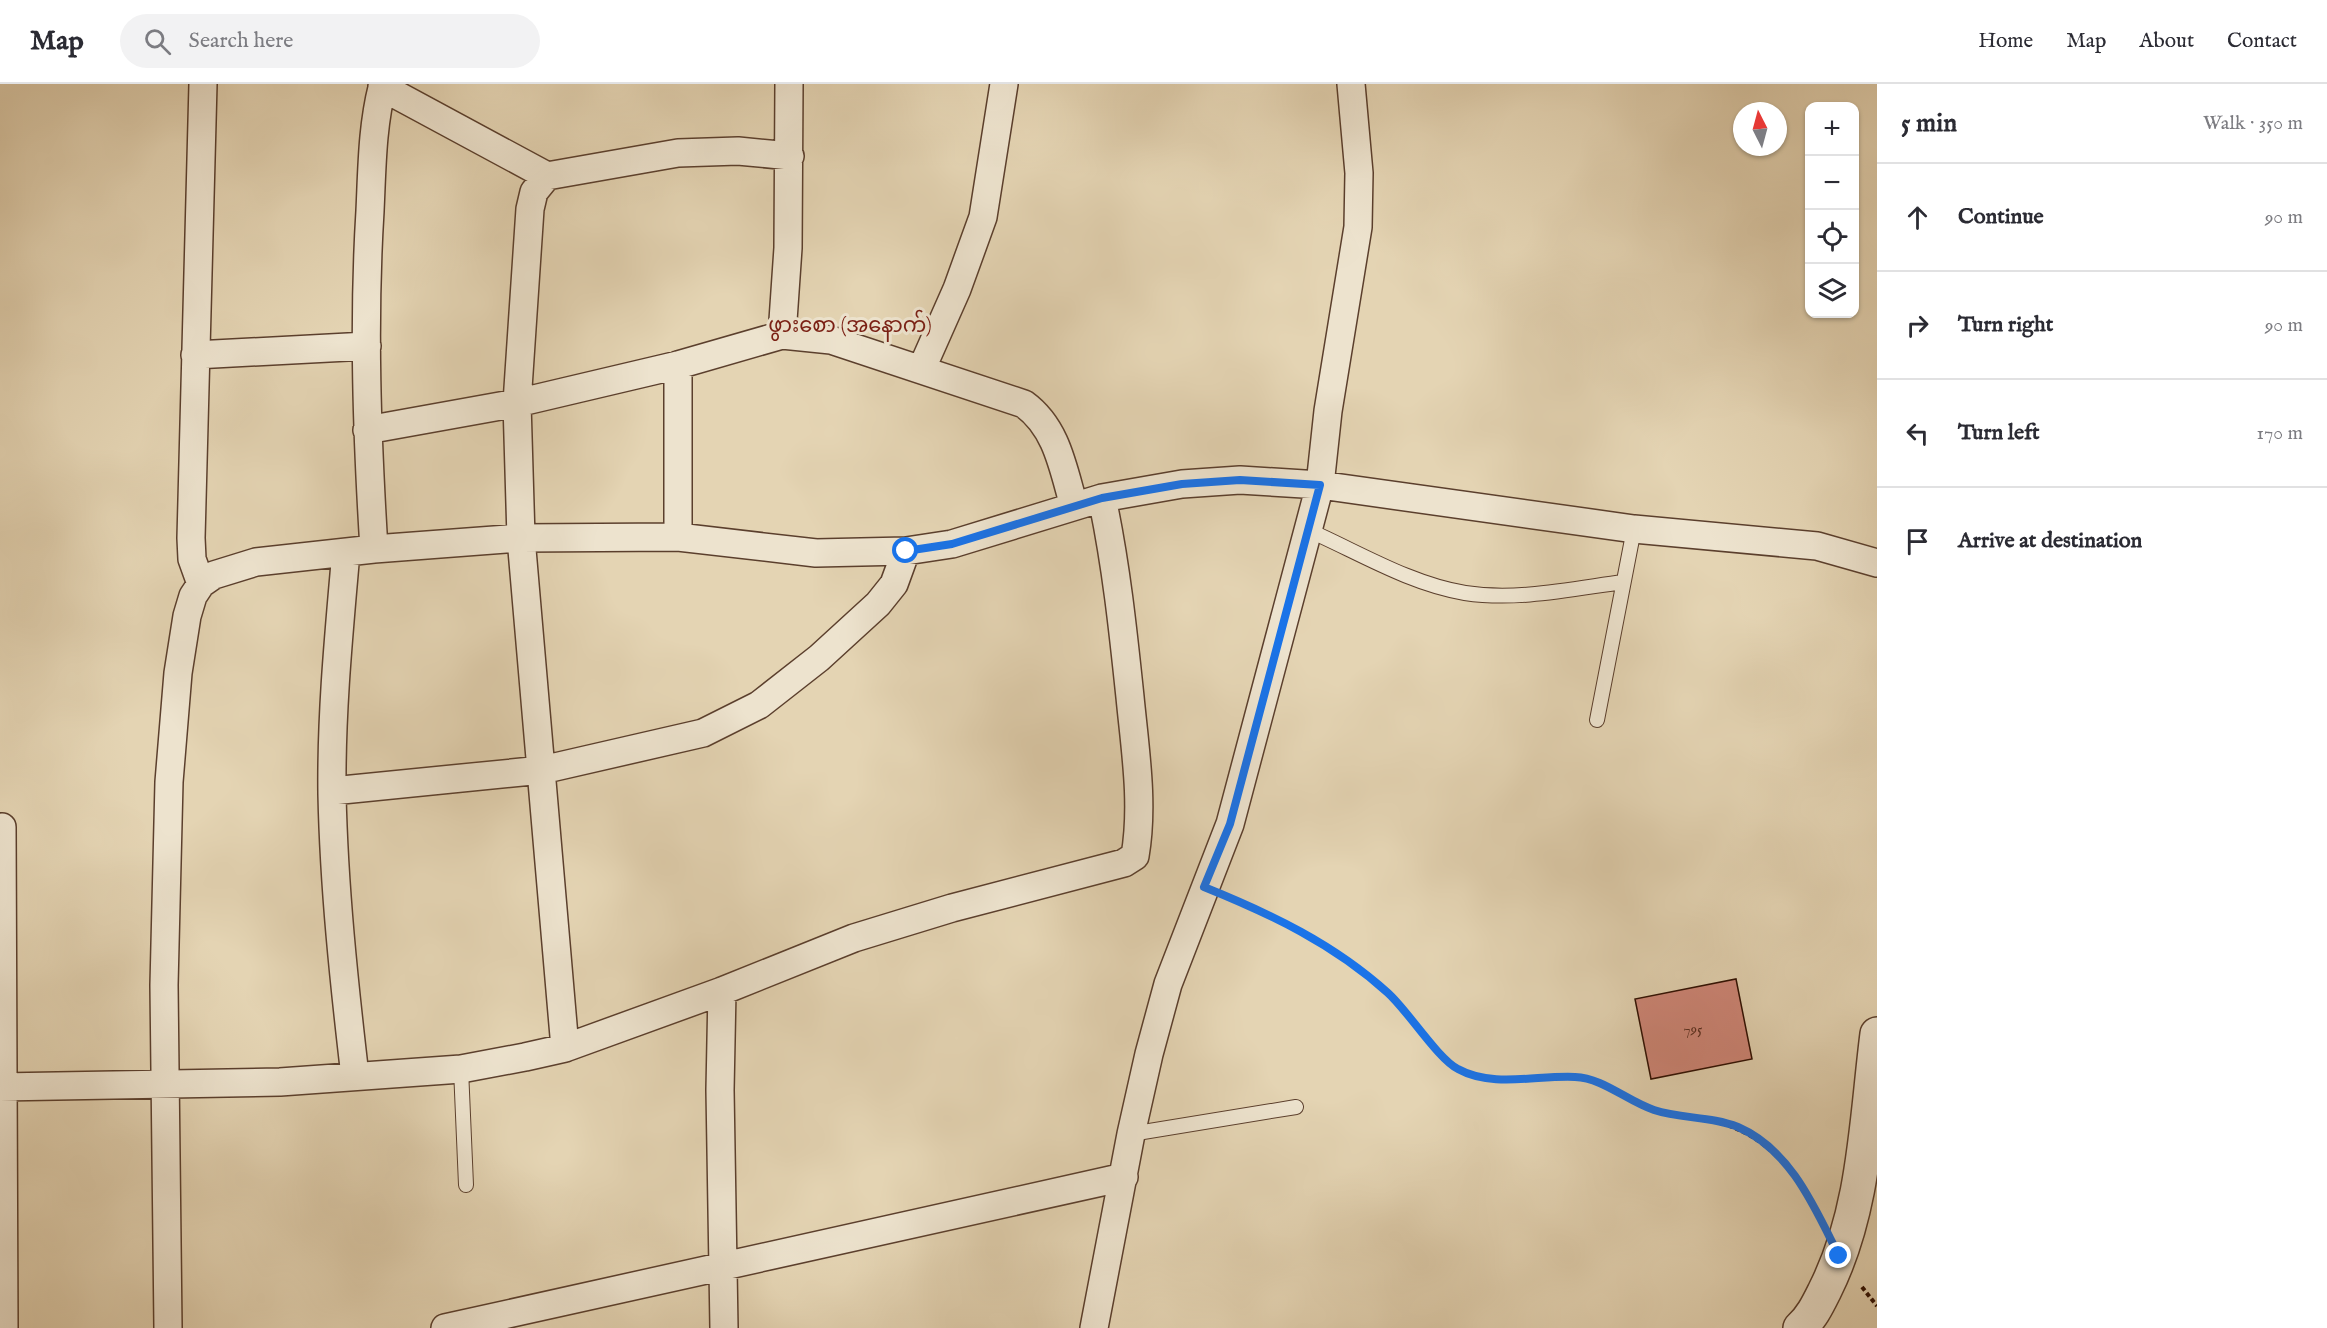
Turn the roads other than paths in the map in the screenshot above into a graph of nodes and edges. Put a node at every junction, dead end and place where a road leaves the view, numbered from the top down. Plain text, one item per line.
1 (202, 84) edge
2 (789, 84) edge
3 (1004, 84) edge
4 (1352, 84) edge
5 (382, 86) edge
6 (790, 156) junction
7 (547, 176) junction
8 (782, 335) junction
9 (367, 346) junction
10 (195, 355) junction
11 (678, 365) junction
12 (922, 368) junction
13 (517, 403) junction
14 (367, 430) junction
15 (1320, 485) junction
16 (1102, 498) junction
17 (1074, 506) junction
18 (1634, 529) junction
19 (1308, 530) junction
20 (678, 537) junction
21 (521, 538) junction
22 (374, 549) junction
23 (906, 551) junction
24 (346, 552) junction
25 (1877, 563) edge
26 (1623, 582) junction
27 (201, 584) junction
28 (1597, 720) dead end
29 (542, 770) junction
30 (332, 791) junction
31 (2, 827) dead end
32 (722, 991) junction
33 (1877, 1034) edge
34 (565, 1048) junction
35 (461, 1069) junction
36 (355, 1076) junction
37 (164, 1085) junction
38 (2, 1087) edge
39 (1296, 1107) dead end
40 (1131, 1134) junction
41 (1124, 1177) junction
42 (466, 1185) dead end
43 (724, 1267) junction
44 (4, 1328) edge
45 (168, 1328) edge
46 (445, 1328) edge
47 (724, 1328) edge
48 (1094, 1328) edge
49 (1800, 1328) edge

1 - 10 street
2 - 6 street
3 - 12 street
4 - 15 street
5 - 7 street
5 - 9 street
6 - 7 street
6 - 8 street
7 - 13 street
8 - 11 street
8 - 12 street
9 - 10 street
9 - 14 street
10 - 27 street
11 - 13 street
11 - 20 street
12 - 17 street
13 - 14 street
13 - 21 street
14 - 22 street
15 - 16 street
15 - 18 street
15 - 19 street
16 - 17 street
16 - 32 street
17 - 23 street
18 - 25 street
18 - 26 lane
19 - 26 lane
19 - 40 street
20 - 21 street
20 - 23 street
21 - 22 street
21 - 29 street
22 - 24 street
23 - 29 street
24 - 27 street
24 - 30 street
26 - 28 lane
27 - 37 street
29 - 30 street
29 - 34 street
30 - 36 street
31 - 38 street
32 - 34 street
32 - 43 street
33 - 49 street
34 - 35 street
35 - 36 street
35 - 42 lane
36 - 37 street
37 - 38 street
37 - 45 street
38 - 44 street
39 - 40 lane
40 - 41 street
41 - 43 street
41 - 48 street
43 - 46 street
43 - 47 street

